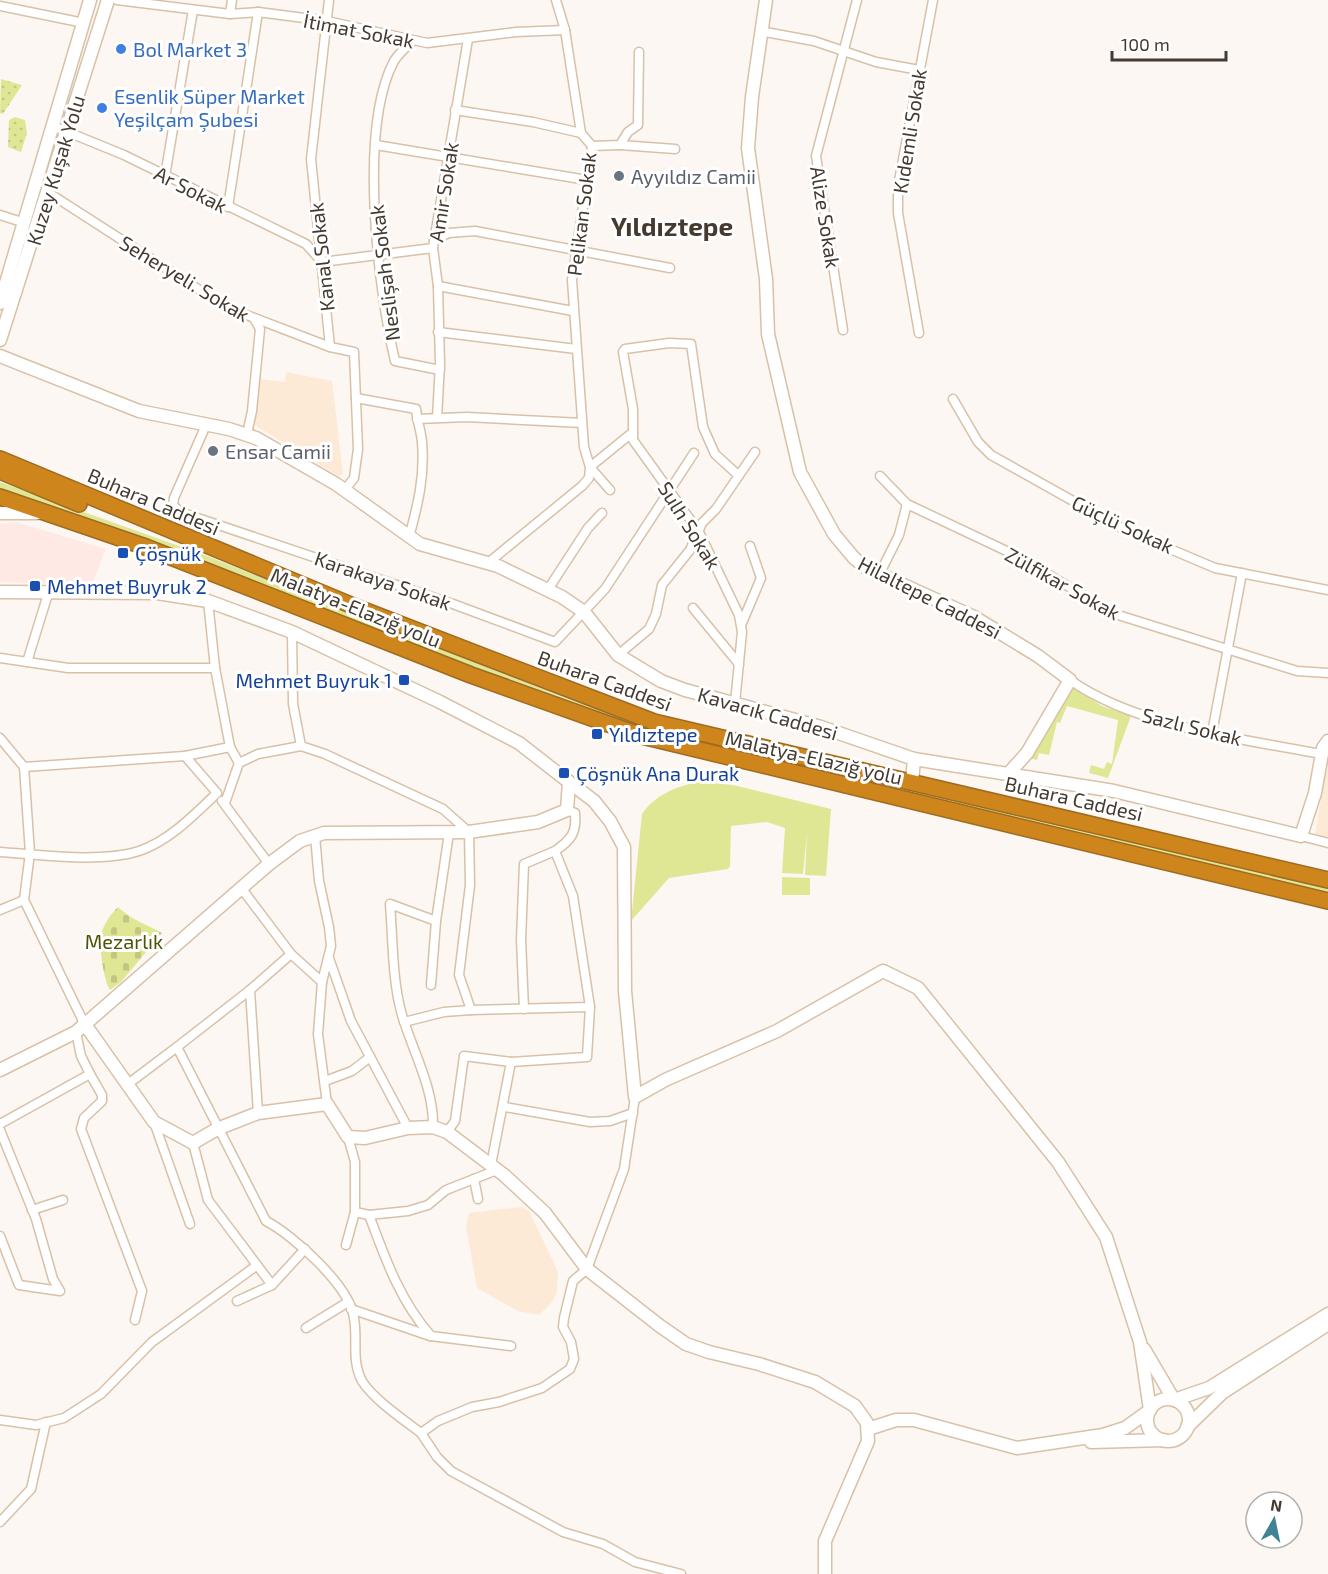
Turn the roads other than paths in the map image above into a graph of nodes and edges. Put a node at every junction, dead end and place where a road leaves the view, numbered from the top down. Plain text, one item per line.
1 (90, 0) edge
2 (108, 0) edge
3 (117, 0) edge
4 (232, 0) edge
5 (330, 0) edge
6 (556, 0) edge
7 (766, 0) edge
8 (856, 0) edge
9 (933, 0) edge
10 (0, 6) edge
11 (193, 10) junction
12 (258, 12) junction
13 (230, 14) junction
14 (327, 21) junction
15 (84, 23) junction
16 (565, 30) junction
17 (760, 31) junction
18 (468, 39) junction
19 (413, 41) junction
20 (843, 50) junction
21 (639, 52) dead end
22 (919, 70) junction
23 (455, 110) junction
24 (53, 126) junction
25 (68, 131) junction
26 (581, 133) junction
27 (376, 145) junction
28 (620, 145) junction
29 (592, 146) junction
30 (675, 149) dead end
31 (449, 159) junction
32 (165, 176) junction
33 (587, 180) junction
34 (49, 193) junction
35 (228, 207) junction
36 (0, 215) edge
37 (25, 223) junction
38 (434, 244) junction
39 (575, 249) junction
40 (377, 255) junction
41 (322, 262) junction
42 (670, 268) dead end
43 (438, 286) junction
44 (0, 303) edge
45 (573, 311) junction
46 (255, 320) junction
47 (843, 330) dead end
48 (438, 332) junction
49 (919, 333) dead end
50 (0, 340) edge
51 (330, 347) junction
52 (576, 349) junction
53 (0, 356) edge
54 (440, 370) junction
55 (356, 398) junction
56 (953, 399) dead end
57 (436, 417) junction
58 (417, 419) junction
59 (582, 423) junction
60 (206, 425) junction
61 (633, 432) junction
62 (247, 434) junction
63 (754, 452) dead end
64 (694, 453) dead end
65 (0, 459) edge
66 (590, 467) junction
67 (0, 471) edge
68 (738, 475) junction
69 (880, 476) dead end
70 (610, 490) dead end
71 (344, 491) junction
72 (670, 491) junction
73 (0, 497) edge
74 (907, 504) junction
75 (0, 513) edge
76 (603, 513) dead end
77 (48, 514) junction
78 (699, 532) junction
79 (409, 537) junction
80 (186, 538) junction
81 (750, 546) dead end
82 (488, 563) junction
83 (1242, 573) junction
84 (879, 575) junction
85 (1328, 590) edge
86 (547, 591) junction
87 (0, 592) edge
88 (48, 594) junction
89 (208, 601) junction
90 (693, 608) dead end
91 (584, 612) junction
92 (742, 623) junction
93 (292, 632) junction
94 (1227, 648) junction
95 (618, 656) junction
96 (0, 658) edge
97 (27, 662) junction
98 (739, 664) junction
99 (215, 668) junction
100 (1328, 673) edge
101 (1070, 680) junction
102 (735, 703) junction
103 (1212, 733) junction
104 (0, 738) edge
105 (1328, 741) edge
106 (301, 746) junction
107 (230, 747) junction
108 (1322, 754) junction
109 (185, 756) junction
110 (914, 759) junction
111 (239, 763) junction
112 (24, 767) junction
113 (1009, 773) junction
114 (569, 782) junction
115 (912, 782) junction
116 (217, 793) junction
117 (225, 803) junction
118 (567, 810) junction
119 (469, 832) junction
120 (449, 833) junction
121 (315, 836) junction
122 (1301, 836) junction
123 (1328, 843) edge
124 (0, 852) edge
125 (555, 852) junction
126 (30, 854) junction
127 (269, 864) junction
128 (1328, 880) edge
129 (242, 889) junction
130 (24, 900) junction
131 (1328, 901) edge
132 (0, 910) edge
133 (436, 921) junction
134 (291, 954) junction
135 (329, 957) junction
136 (322, 982) junction
137 (431, 985) dead end
138 (250, 990) junction
139 (590, 1007) junction
140 (524, 1009) junction
141 (471, 1010) junction
142 (404, 1022) junction
143 (80, 1028) junction
144 (177, 1047) junction
145 (370, 1057) junction
146 (511, 1062) junction
147 (0, 1070) edge
148 (90, 1074) junction
149 (325, 1081) junction
150 (128, 1084) junction
151 (635, 1097) junction
152 (327, 1104) junction
153 (505, 1107) junction
154 (258, 1113) junction
155 (633, 1113) junction
156 (154, 1122) junction
157 (0, 1124) edge
158 (433, 1127) junction
159 (408, 1128) junction
160 (217, 1129) junction
161 (0, 1130) edge
162 (447, 1132) junction
163 (348, 1137) junction
164 (193, 1143) junction
165 (494, 1167) junction
166 (474, 1179) junction
167 (478, 1199) dead end
168 (63, 1200) dead end
169 (32, 1210) junction
170 (355, 1212) junction
171 (369, 1215) junction
172 (190, 1224) dead end
173 (0, 1236) edge
174 (346, 1245) dead end
175 (305, 1249) junction
176 (256, 1266) junction
177 (587, 1269) junction
178 (272, 1285) junction
179 (237, 1301) dead end
180 (350, 1305) junction
181 (1328, 1314) edge
182 (135, 1320) dead end
183 (1328, 1324) edge
184 (306, 1328) dead end
185 (431, 1336) junction
186 (1140, 1342) junction
187 (511, 1346) dead end
188 (1174, 1400) junction
189 (1150, 1410) junction
190 (0, 1420) edge
191 (46, 1422) junction
192 (1187, 1427) junction
193 (868, 1429) junction
194 (421, 1433) junction
195 (1166, 1440) junction
196 (1042, 1444) junction
197 (0, 1522) edge
198 (681, 1574) edge
199 (825, 1574) edge

1 - 15 street, Kuzey Kuşak Yolu
2 - 25 street, Kuzey Kuşak Yolu
3 - 11 street, İtimat Sokak
4 - 13 street
5 - 14 street, Kanal Sokak
6 - 16 street, Pelikan Sokak
7 - 17 street, Hilaltepe Caddesi
8 - 20 street, Alize Sokak
9 - 22 street, Kıdemli Sokak
10 - 15 street
11 - 13 street, İtimat Sokak
11 - 32 street
12 - 13 street, İtimat Sokak
12 - 14 street, İtimat Sokak
12 - 35 street
14 - 19 street, İtimat Sokak
14 - 41 street, Kanal Sokak
15 - 24 street, Kuzey Kuşak Yolu
16 - 18 street, İtimat Sokak
16 - 26 street, Pelikan Sokak
17 - 20 street
17 - 84 street, Hilaltepe Caddesi
18 - 19 street, İtimat Sokak
18 - 23 street, Amir Sokak
19 - 27 street, Neslişah Sokak
20 - 22 street
20 - 47 street, Alize Sokak
21 - 28 street
22 - 49 street, Kıdemli Sokak
23 - 26 street
23 - 31 street, Amir Sokak
24 - 25 street, Ar Sokak
24 - 37 street, Kuzey Kuşak Yolu
25 - 32 street, Ar Sokak
25 - 34 street, Kuzey Kuşak Yolu
26 - 29 street, Pelikan Sokak
27 - 31 street
27 - 40 street, Neslişah Sokak
28 - 29 street
28 - 30 street
29 - 33 street, Pelikan Sokak
31 - 33 street
31 - 38 street, Amir Sokak
32 - 35 street, Ar Sokak
33 - 39 street, Pelikan Sokak
34 - 46 street, Seheryeli. Sokak
34 - 50 street, Kuzey Kuşak Yolu
35 - 41 street, Ar Sokak
36 - 37 street
37 - 44 street, Kuzey Kuşak Yolu
38 - 39 street
38 - 40 street
38 - 43 street, Amir Sokak
39 - 42 street
39 - 45 street, Pelikan Sokak
40 - 41 street
40 - 54 street, Neslişah Sokak
41 - 51 street, Kanal Sokak
43 - 45 street
43 - 48 street, Amir Sokak
45 - 52 street, Pelikan Sokak
46 - 51 street, Seheryeli. Sokak
46 - 62 street
48 - 52 street
48 - 54 street, Amir Sokak
51 - 55 street
52 - 59 street, Pelikan Sokak
53 - 60 street, Kavacık Caddesi
54 - 57 street, Amir Sokak
55 - 58 street
55 - 71 street
56 - 83 street, Güçlü Sokak
57 - 58 street
57 - 59 street
58 - 79 street
59 - 66 street, Pelikan Sokak
60 - 62 street, Kavacık Caddesi
60 - 91 street, Karakaya Sokak
61 - 66 street
61 - 68 street, Sulh Sokak
61 - 72 street, Sulh Sokak
62 - 71 street, Kavacık Caddesi
63 - 68 street
64 - 72 street
65 - 80 highway, Buhara Caddesi
66 - 70 street
66 - 82 street
67 - 80 highway
68 - 78 street
69 - 74 street, Zülfikar Sokak
71 - 79 street, Kavacık Caddesi
72 - 78 street, Sulh Sokak
72 - 91 street
73 - 77 highway, Malatya-Elazığ yolu
74 - 84 street
74 - 94 street, Zülfikar Sokak
75 - 77 street
76 - 86 street
77 - 131 highway, Malatya-Elazığ yolu
78 - 92 street, Sulh Sokak
78 - 95 street
79 - 82 street, Kavacık Caddesi
80 - 115 highway, Buhara Caddesi
81 - 92 street
82 - 86 street, Kavacık Caddesi
83 - 85 street, Güçlü Sokak
83 - 94 street
84 - 101 street, Hilaltepe Caddesi
86 - 91 street, Kavacık Caddesi
87 - 88 street
88 - 89 street
88 - 97 street
89 - 93 street
89 - 99 street
90 - 98 street
91 - 95 street, Kavacık Caddesi
92 - 98 street, Sulh Sokak
93 - 106 street
93 - 114 street
94 - 100 street, Zülfikar Sokak
94 - 103 street
95 - 102 street, Kavacık Caddesi
96 - 97 street
97 - 99 street
98 - 102 street, Sulh Sokak
99 - 107 street
101 - 103 street, Sazlı Sokak
101 - 113 street
102 - 110 street, Kavacık Caddesi
103 - 108 street, Sazlı Sokak
104 - 112 street
105 - 108 street
106 - 111 street
106 - 119 street
107 - 109 street
107 - 111 street
108 - 122 street
109 - 112 street
109 - 116 street
110 - 113 street, Kavacık Caddesi
110 - 115 street
111 - 117 street
112 - 126 street
113 - 122 street, Kavacık Caddesi
114 - 118 street
114 - 151 street
115 - 128 highway, Buhara Caddesi
116 - 117 street
116 - 126 street
117 - 127 street
118 - 119 street
118 - 125 street
119 - 120 street
119 - 141 street
120 - 121 street
120 - 133 street
121 - 127 street
121 - 135 street
122 - 123 street
124 - 126 street
125 - 139 street
125 - 140 street
126 - 130 street
127 - 129 street
129 - 134 street
129 - 143 street
130 - 132 street
130 - 143 street
133 - 137 street
133 - 142 street
134 - 136 street
134 - 138 street
135 - 136 street
135 - 145 street
136 - 149 street
138 - 144 street
138 - 154 street
139 - 140 street
139 - 146 street
140 - 141 street
141 - 142 street
142 - 158 street
143 - 147 street
143 - 148 street
143 - 150 street
144 - 150 street
144 - 160 street
145 - 149 street
145 - 159 street
146 - 153 street
146 - 162 street
148 - 157 street
148 - 182 street
149 - 152 street
150 - 156 street
151 - 155 street
151 - 186 street
152 - 154 street
152 - 163 street
153 - 155 street
153 - 165 street
154 - 160 street
155 - 177 street
156 - 164 street
156 - 172 street
158 - 159 street
158 - 162 street
159 - 163 street
160 - 164 street
160 - 175 street
161 - 169 street
162 - 165 street
163 - 170 street
164 - 176 street
165 - 166 street
165 - 177 street
166 - 167 street
166 - 171 street
168 - 169 street
169 - 173 street
170 - 171 street
170 - 174 street
171 - 185 street
175 - 178 street
175 - 180 street
176 - 178 street
176 - 191 street
177 - 193 street
177 - 194 street
178 - 179 street
180 - 184 street
180 - 185 street
180 - 194 street
181 - 188 street
183 - 192 street
185 - 187 street
186 - 188 street
186 - 189 street
188 - 189 street
188 - 192 street
189 - 195 street
189 - 196 street
190 - 191 street
191 - 197 street
192 - 195 street
193 - 196 street
193 - 199 street
194 - 198 street
195 - 196 street

